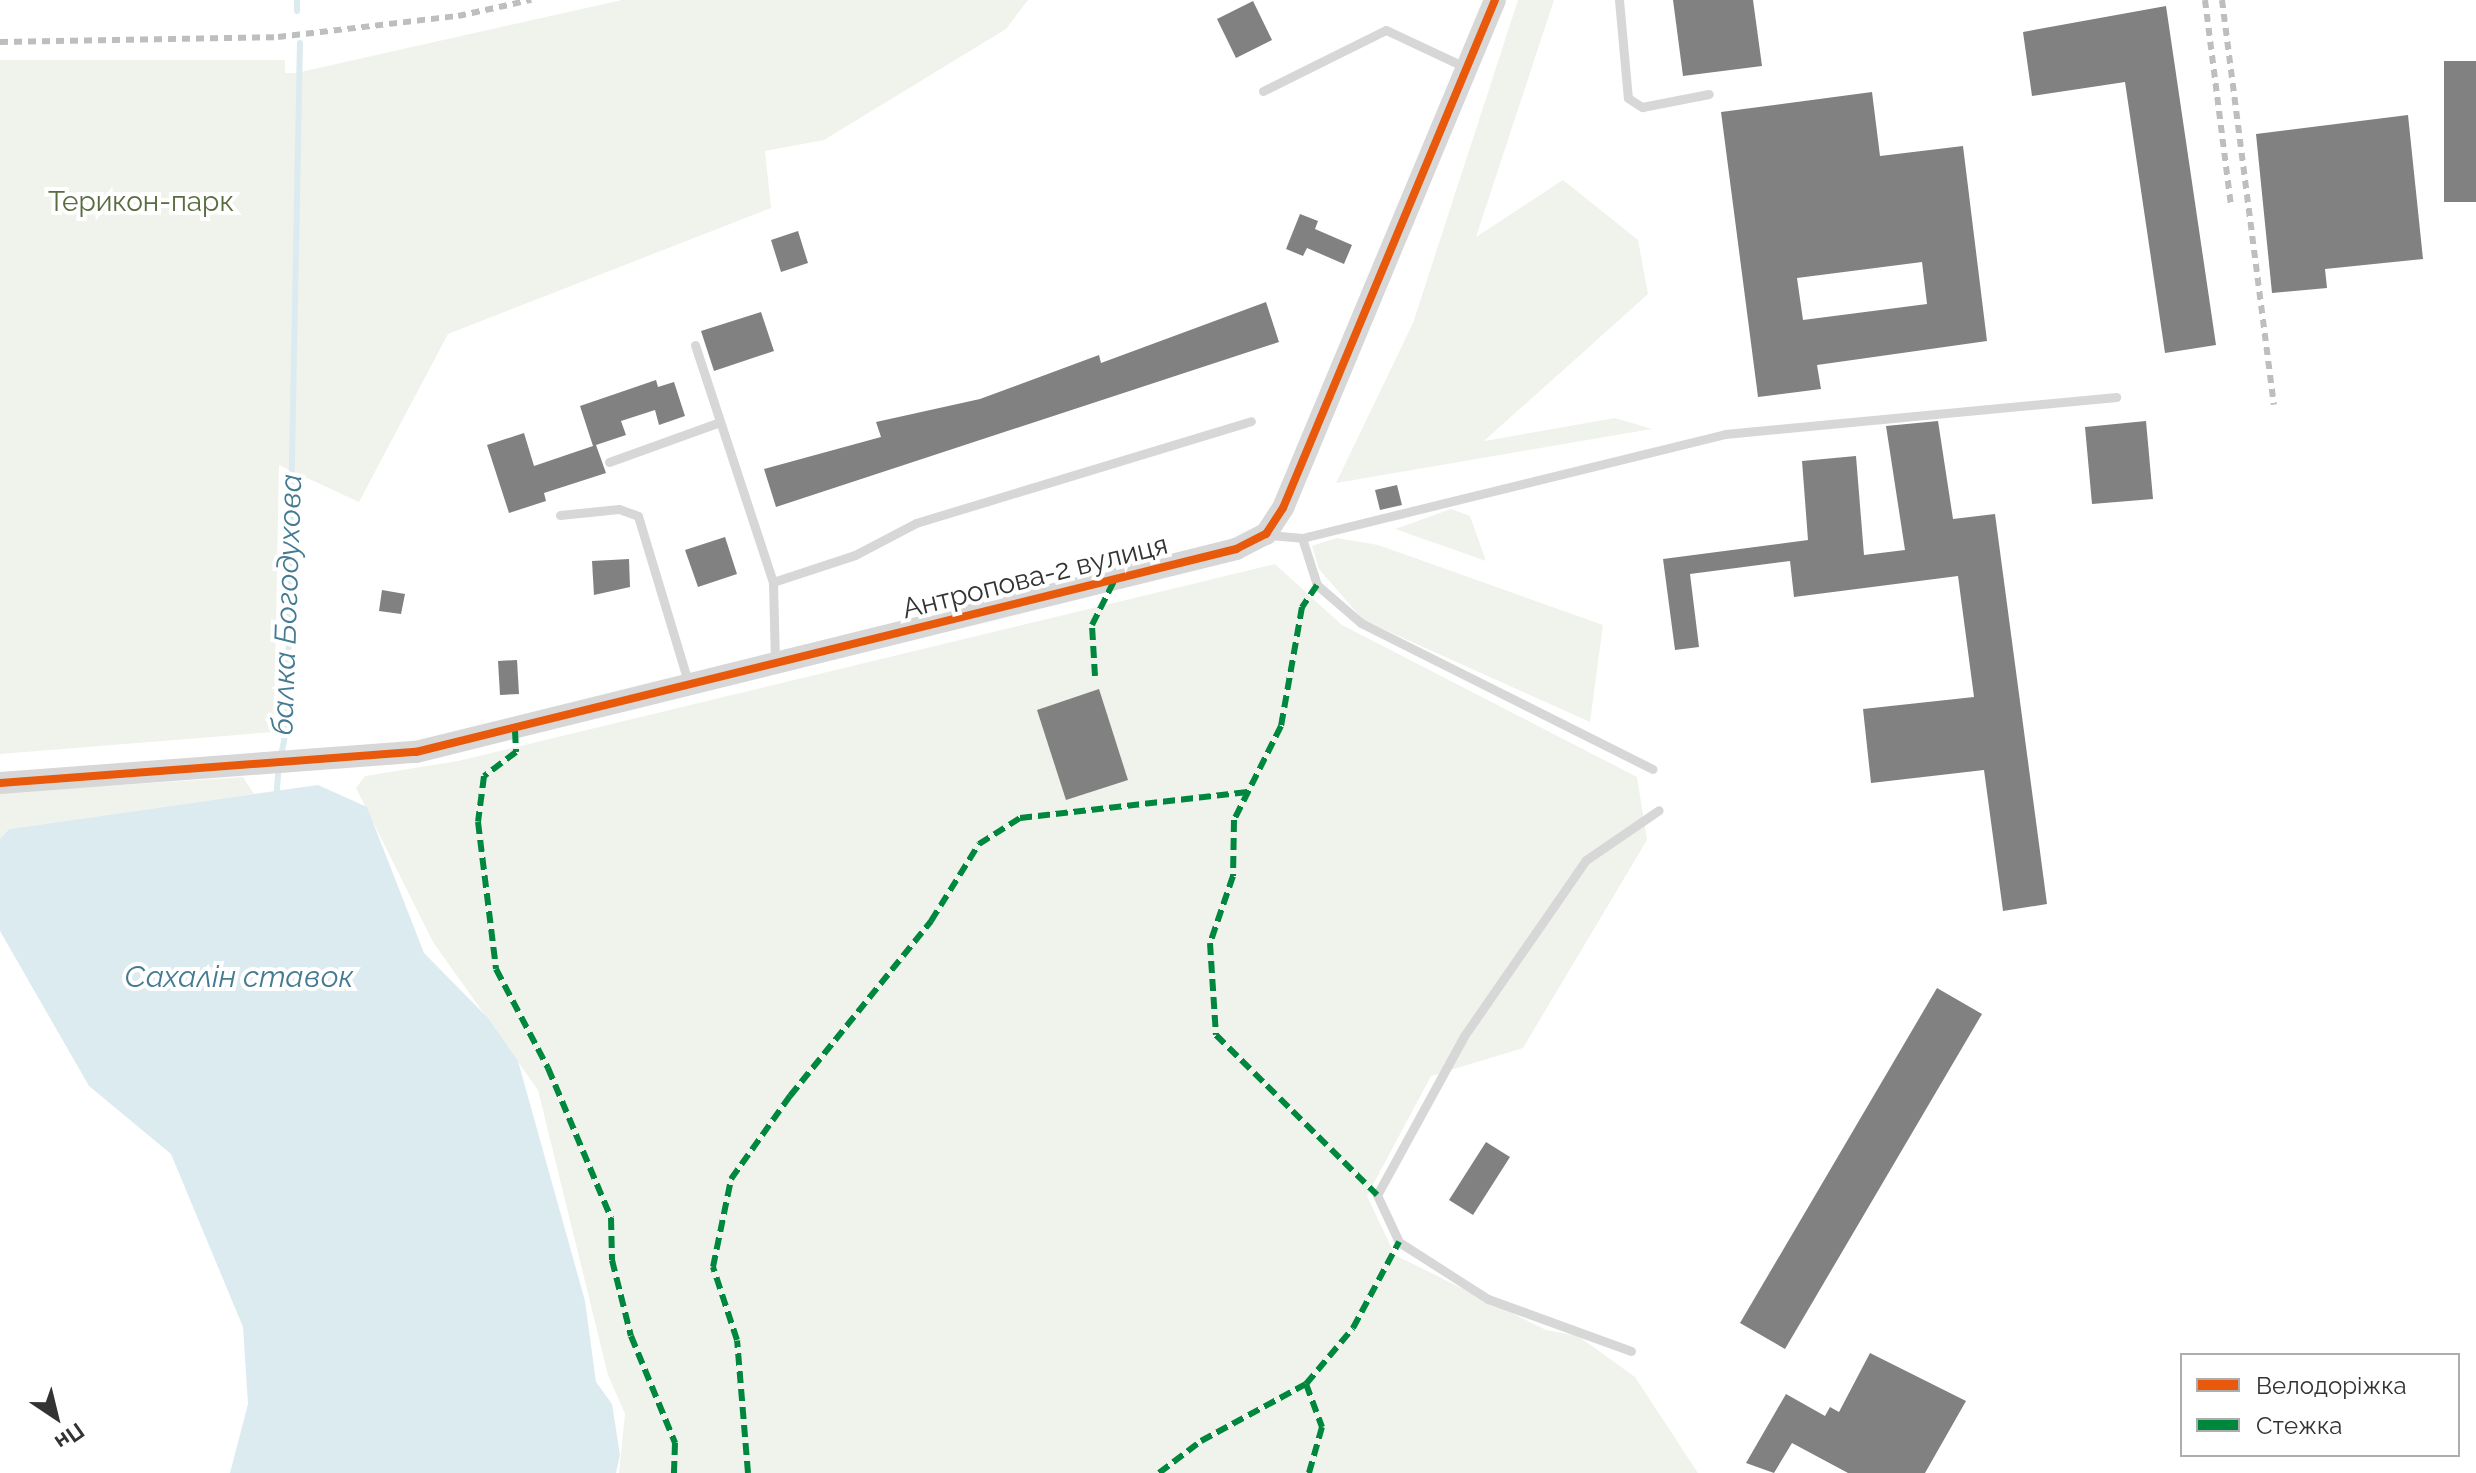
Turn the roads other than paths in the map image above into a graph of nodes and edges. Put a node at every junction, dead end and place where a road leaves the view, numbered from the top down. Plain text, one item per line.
1 (1495, 0) edge
2 (1619, 0) edge
3 (1463, 66) junction
4 (1263, 91) dead end
5 (1709, 94) dead end
6 (695, 345) dead end
7 (2116, 397) dead end
8 (1251, 421) dead end
9 (720, 422) junction
10 (609, 462) dead end
11 (560, 515) dead end
12 (1266, 534) junction
13 (1302, 538) junction
14 (773, 582) junction
15 (775, 665) junction
16 (690, 687) junction
17 (1652, 769) dead end
18 (0, 783) edge
19 (1659, 810) dead end
20 (1631, 1351) dead end

1 - 3 street
2 - 5 lane
3 - 4 lane
3 - 12 street
6 - 9 lane
7 - 13 lane
8 - 14 lane
9 - 10 lane
9 - 14 lane
11 - 16 lane
12 - 13 lane
12 - 15 street, Антропова-2 вулиця
13 - 17 lane
14 - 15 lane
15 - 16 street, Антропова-2 вулиця
16 - 18 street, Антропова-2 вулиця
19 - 20 lane

